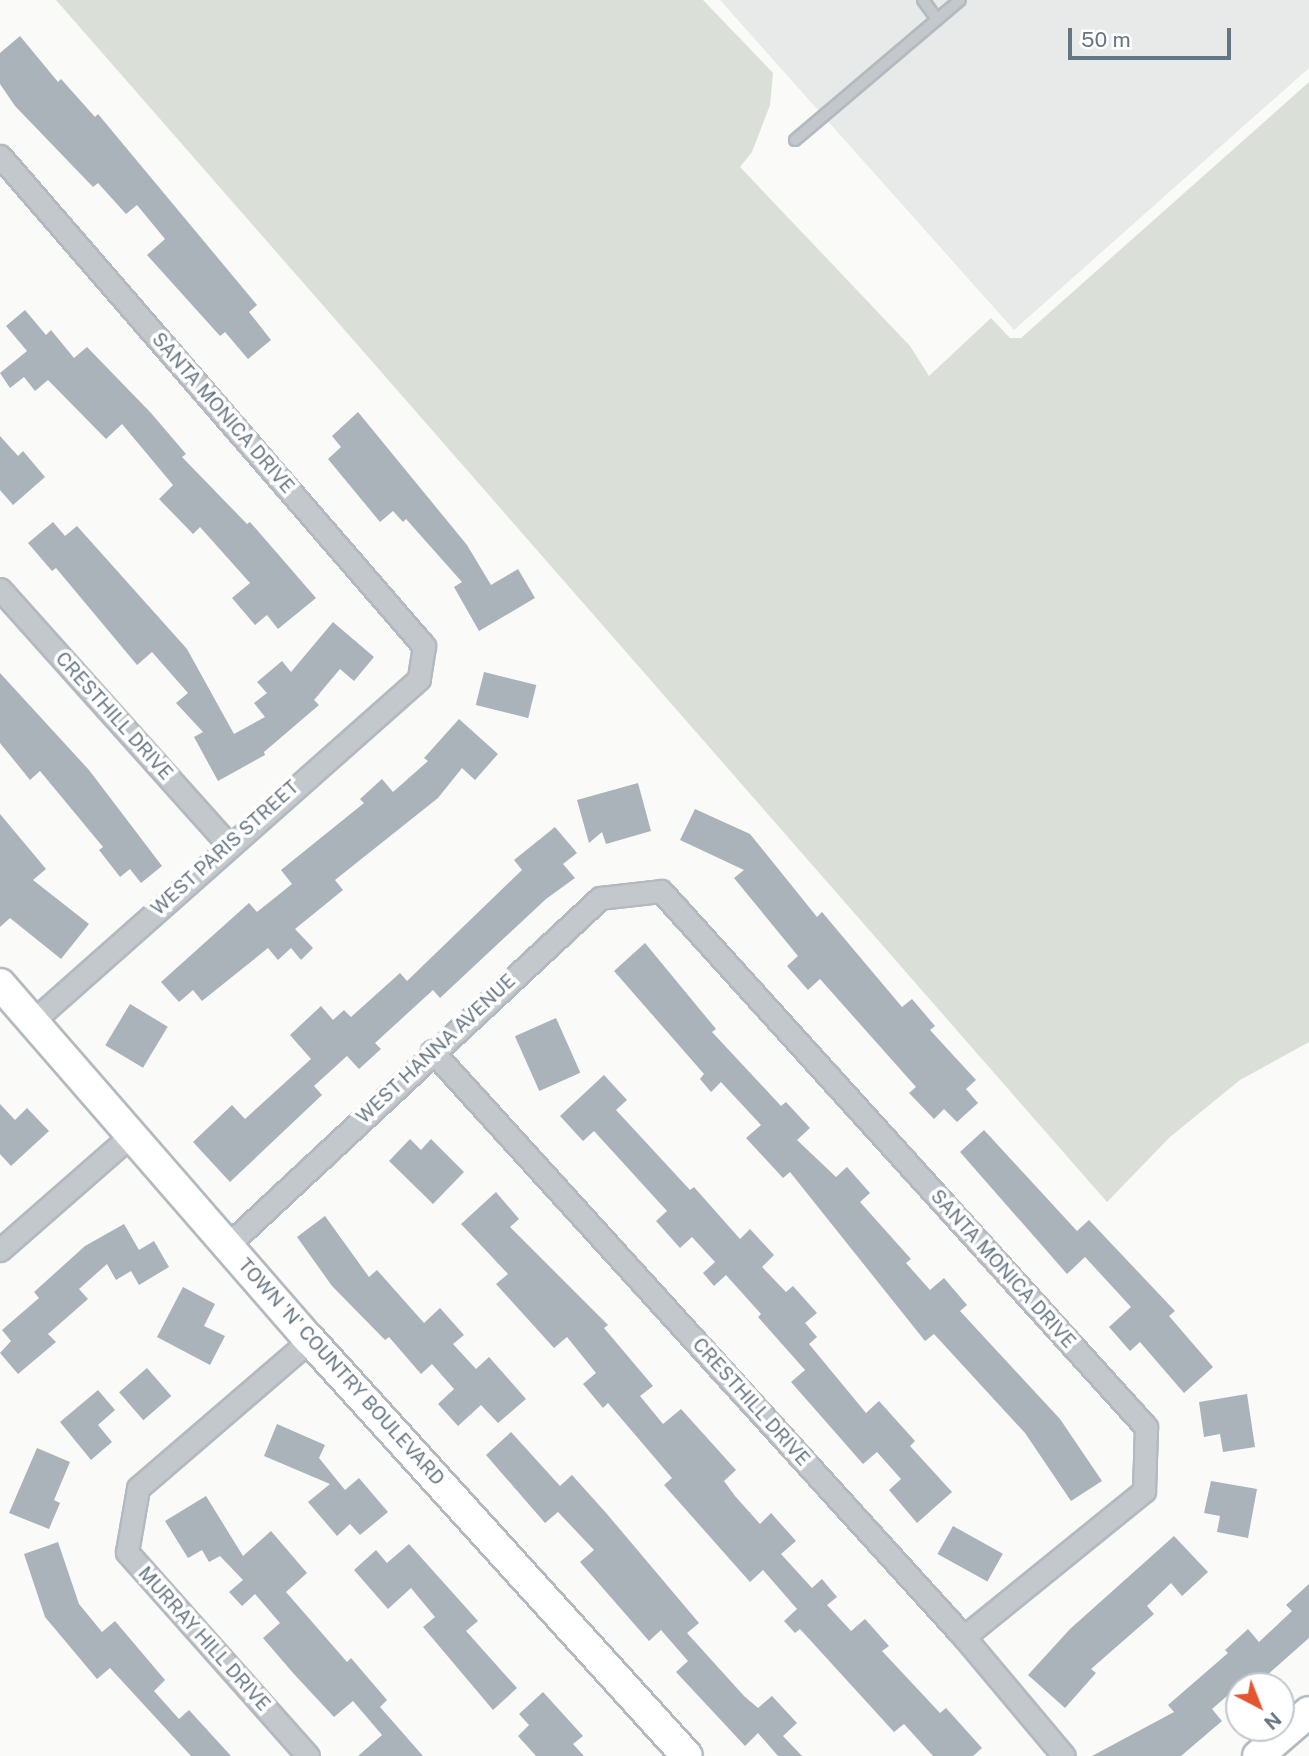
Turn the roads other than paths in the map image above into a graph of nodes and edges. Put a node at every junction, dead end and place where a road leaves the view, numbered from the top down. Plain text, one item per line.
1 (923, 0) edge
2 (960, 0) edge
3 (937, 19) junction
4 (794, 140) dead end
5 (0, 156) edge
6 (0, 589) edge
7 (419, 679) joint
8 (228, 844) junction
9 (661, 891) joint
10 (0, 984) edge
11 (33, 1021) junction
12 (432, 1051) junction
13 (130, 1136) junction
14 (229, 1244) junction
15 (0, 1251) edge
16 (310, 1340) junction
17 (964, 1637) junction
18 (1309, 1712) edge
19 (308, 1756) edge
20 (687, 1756) edge
21 (1064, 1756) edge
22 (1258, 1756) edge

1 - 3 lane
2 - 3 lane
3 - 4 lane
5 - 7 street, SANTA MONICA DRIVE
6 - 8 street, CRESTHILL DRIVE
7 - 8 street, WEST PARIS STREET
8 - 11 street, WEST PARIS STREET
9 - 12 street, WEST HANNA AVENUE
9 - 17 street, SANTA MONICA DRIVE
10 - 11 street, TOWN 'N' COUNTRY BOULEVARD
11 - 13 street, TOWN 'N' COUNTRY BOULEVARD
12 - 14 street, WEST HANNA AVENUE
12 - 17 street, CRESTHILL DRIVE
13 - 14 street, TOWN 'N' COUNTRY BOULEVARD
13 - 15 street
14 - 16 street, TOWN 'N' COUNTRY BOULEVARD
16 - 19 street, MURRAY HILL DRIVE
16 - 20 street, TOWN 'N' COUNTRY BOULEVARD
17 - 21 street, CRESTHILL DRIVE
18 - 22 street

